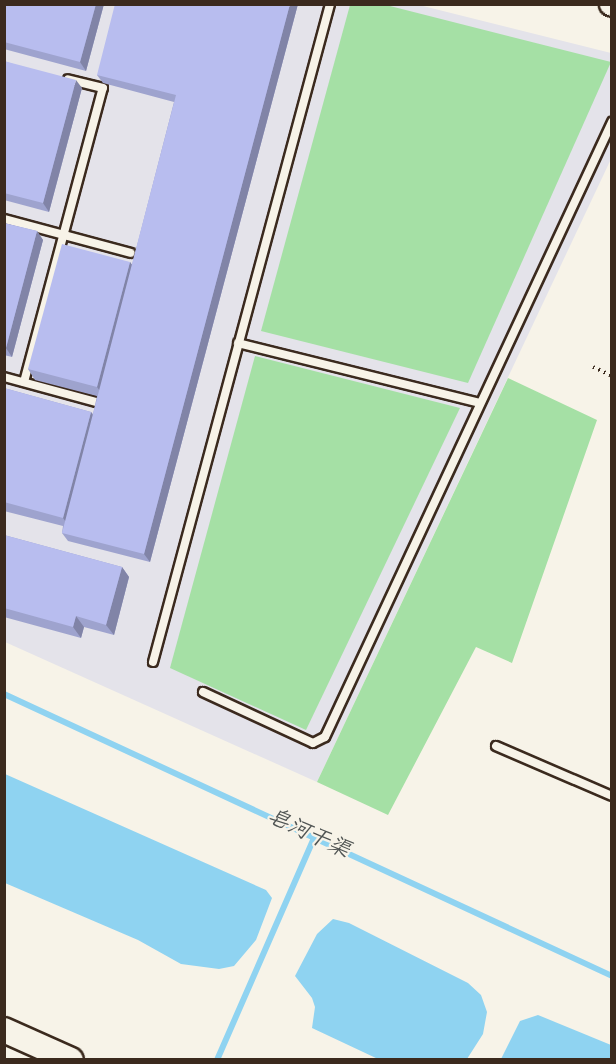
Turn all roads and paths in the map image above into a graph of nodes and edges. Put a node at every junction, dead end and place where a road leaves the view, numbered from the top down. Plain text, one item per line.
1 (330, 4) edge
2 (97, 74) edge
3 (61, 77) edge
4 (94, 85) junction
5 (612, 122) edge
6 (4, 219) edge
7 (63, 235) junction
8 (131, 253) dead end
9 (238, 344) junction
10 (593, 367) dead end
11 (612, 376) edge
12 (4, 377) edge
13 (24, 382) junction
14 (96, 402) edge
15 (480, 403) junction
16 (153, 662) dead end
17 (202, 692) dead end
18 (496, 746) dead end
19 (612, 796) edge
20 (4, 1030) edge
21 (71, 1059) edge

1 - 9 lane
2 - 4 lane
3 - 4 lane
4 - 7 lane
5 - 15 lane
6 - 7 lane
7 - 8 lane
7 - 13 lane
9 - 15 lane
9 - 16 lane
10 - 11 path
12 - 13 lane
13 - 14 lane
15 - 17 lane
18 - 19 lane
20 - 21 main road

